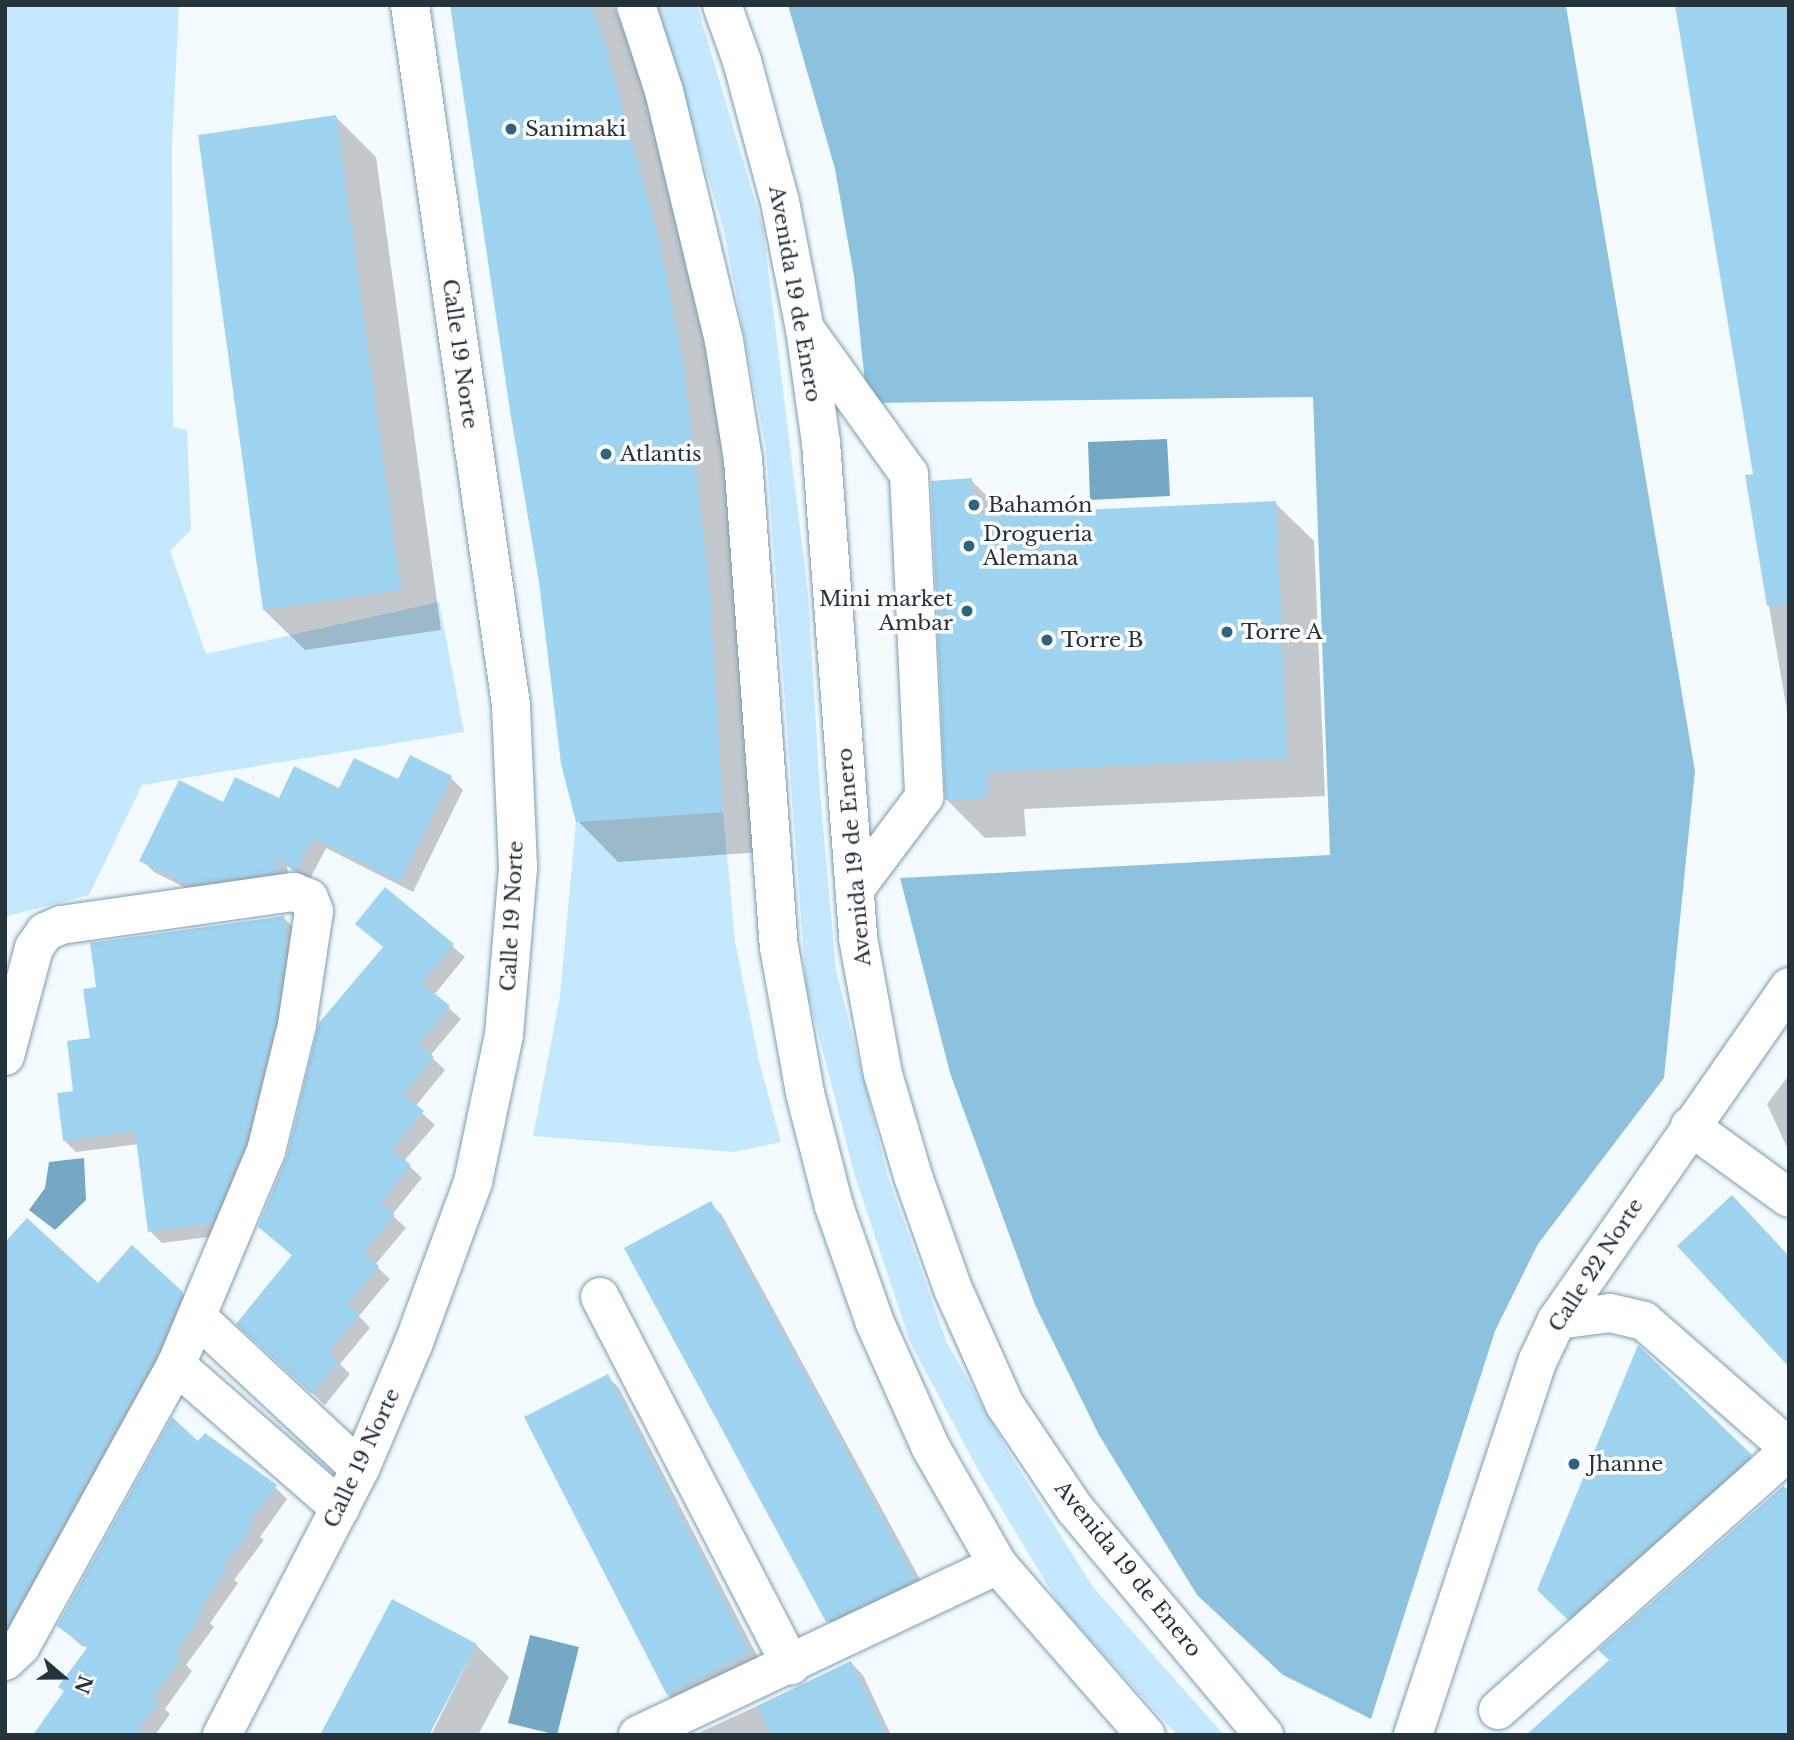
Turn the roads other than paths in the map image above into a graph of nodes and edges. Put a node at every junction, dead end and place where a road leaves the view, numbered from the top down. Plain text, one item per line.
1 (410, 5) edge
2 (636, 5) edge
3 (722, 5) edge
4 (805, 329) junction
5 (855, 888) junction
6 (1789, 987) edge
7 (5, 1056) edge
8 (1690, 1126) junction
9 (1783, 1188) edge
10 (600, 1297) dead end
11 (198, 1318) junction
12 (1557, 1320) junction
13 (176, 1365) junction
14 (1789, 1450) edge
15 (360, 1469) junction
16 (340, 1508) junction
17 (998, 1565) junction
18 (5, 1661) edge
19 (791, 1665) junction
20 (1498, 1710) dead end
21 (704, 1721) edge
22 (222, 1735) edge
23 (638, 1735) edge
24 (1146, 1735) edge
25 (1264, 1735) edge
26 (1413, 1735) edge

1 - 15 main road, Calle 19 Norte
2 - 17 main road
3 - 4 main road, Avenida 19 de Enero
4 - 5 main road, Avenida 19 de Enero
4 - 5 main road
5 - 25 main road, Avenida 19 de Enero
6 - 8 main road, Calle 22 Norte
7 - 11 main road
8 - 9 main road
8 - 12 main road, Calle 22 Norte
10 - 19 main road
11 - 13 main road
11 - 15 main road
12 - 14 main road
12 - 26 main road, Calle 22 Norte
13 - 16 main road
13 - 18 main road
14 - 20 main road
15 - 16 main road, Calle 19 Norte
16 - 22 main road, Calle 19 Norte
17 - 19 main road
17 - 24 main road
19 - 21 main road
21 - 23 main road

